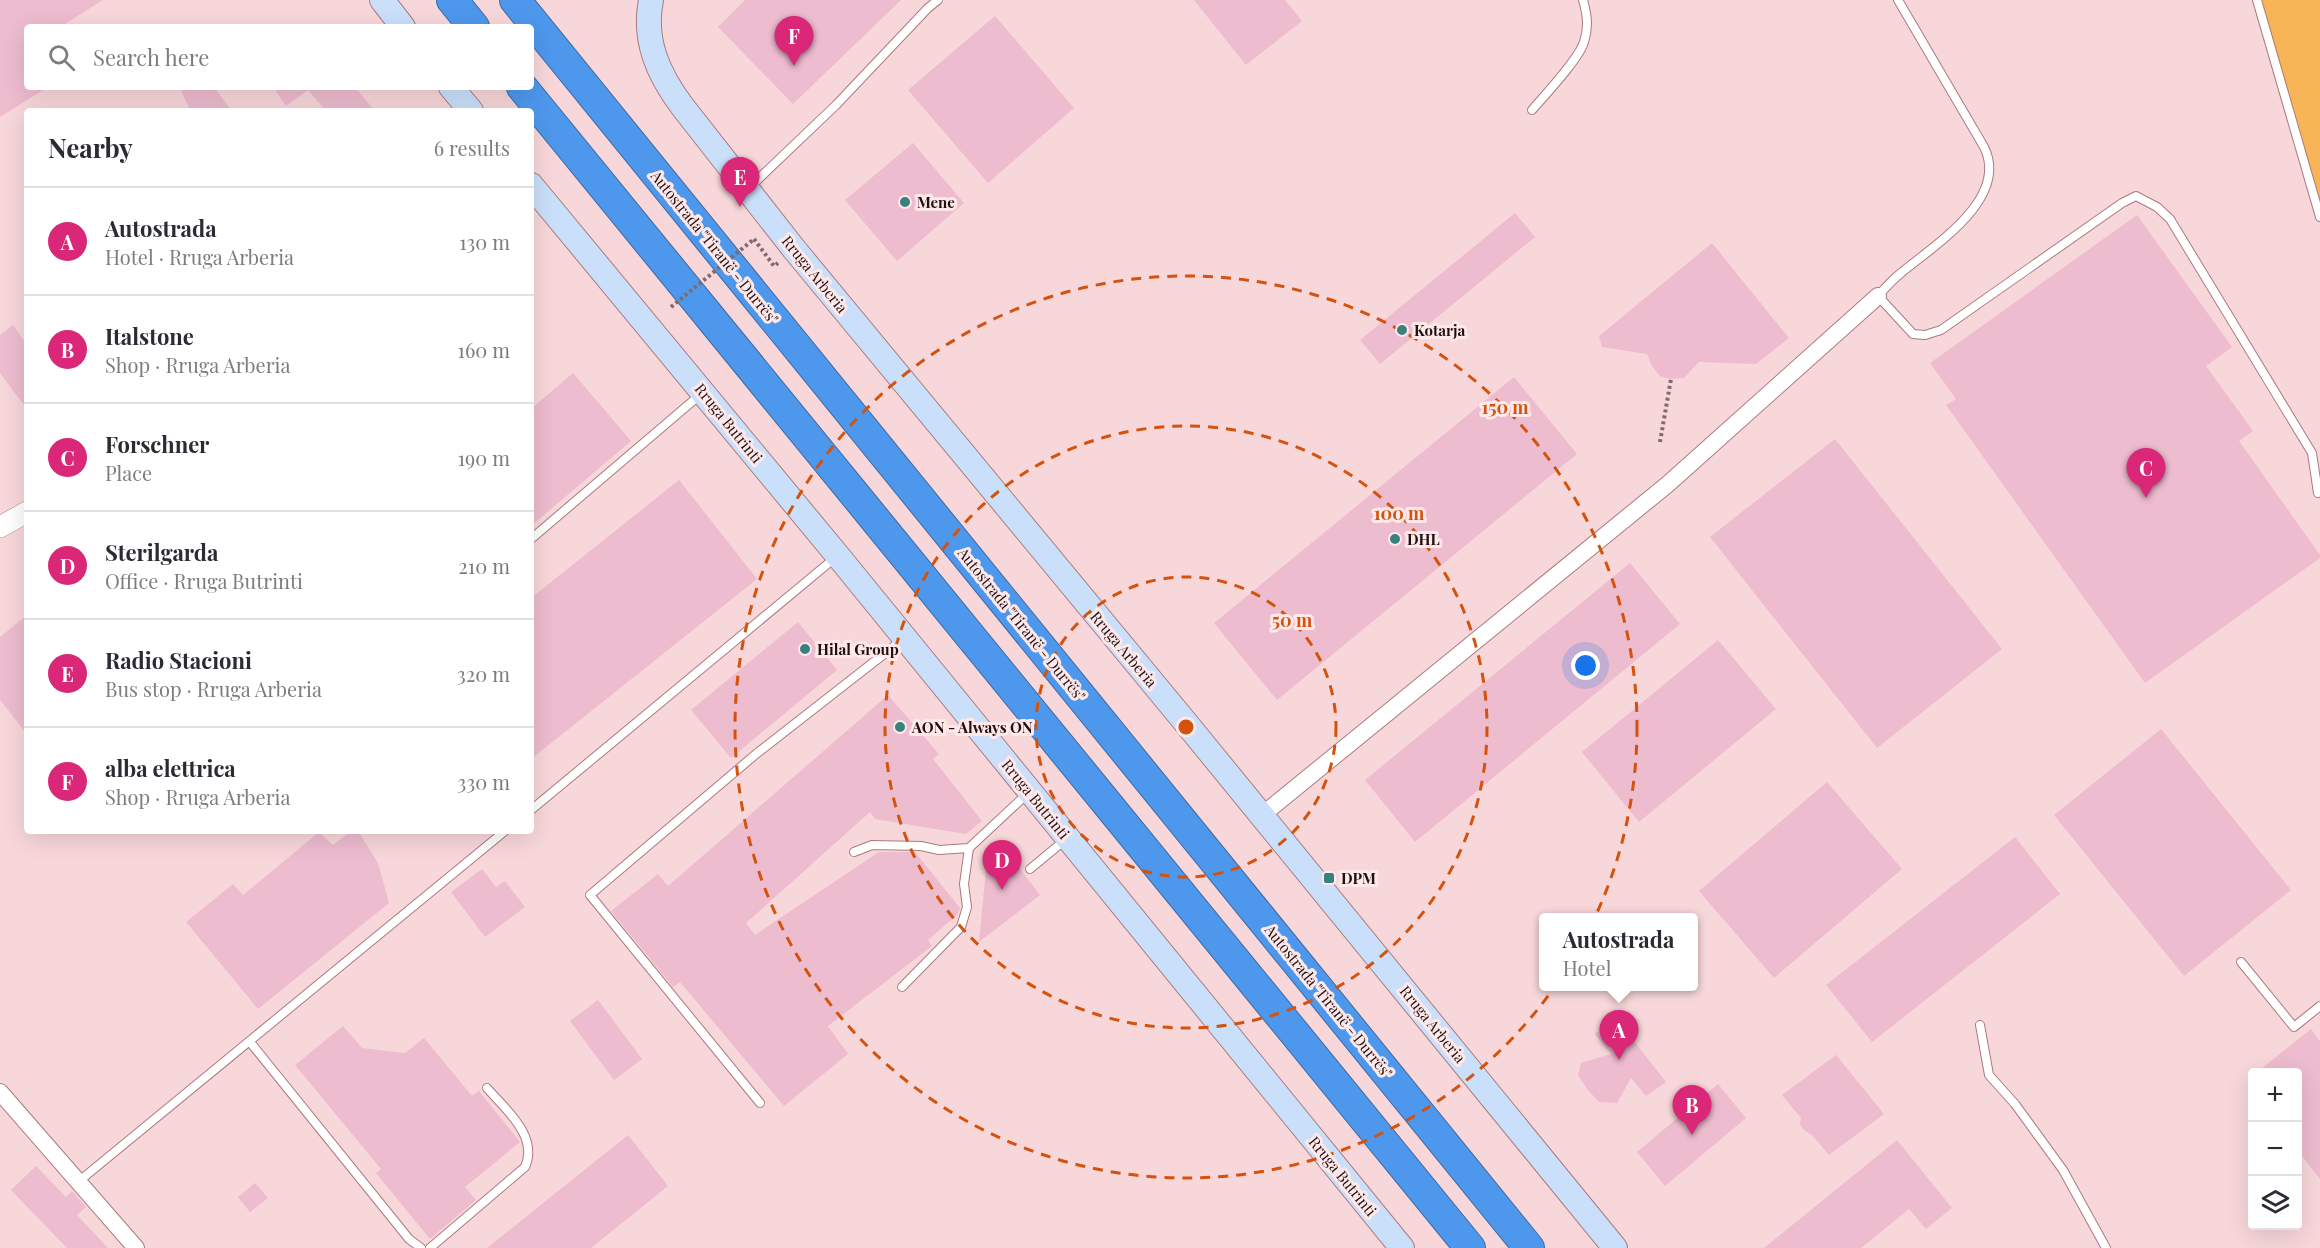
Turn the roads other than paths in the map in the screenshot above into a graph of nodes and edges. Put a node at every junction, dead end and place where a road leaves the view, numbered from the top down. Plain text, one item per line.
1 (382, 0) edge
2 (452, 0) edge
3 (515, 0) edge
4 (651, 0) edge
5 (938, 0) edge
6 (1583, 0) edge
7 (1898, 0) edge
8 (2258, 0) edge
9 (401, 24) edge
10 (472, 24) edge
11 (454, 90) edge
12 (524, 90) edge
13 (469, 108) edge
14 (1532, 110) dead end
15 (534, 189) edge
16 (748, 190) junction
17 (2320, 217) edge
18 (1878, 296) junction
19 (704, 392) junction
20 (2318, 493) dead end
21 (24, 515) edge
22 (0, 527) edge
23 (534, 536) edge
24 (838, 556) junction
25 (904, 637) junction
26 (1030, 791) junction
27 (534, 808) edge
28 (1261, 816) junction
29 (502, 834) edge
30 (1068, 837) junction
31 (969, 848) junction
32 (854, 852) dead end
33 (1030, 869) dead end
34 (2241, 962) dead end
35 (902, 987) dead end
36 (2320, 1006) edge
37 (1980, 1025) dead end
38 (250, 1042) junction
39 (487, 1088) dead end
40 (0, 1092) edge
41 (760, 1103) dead end
42 (78, 1182) junction
43 (136, 1248) edge
44 (421, 1248) edge
45 (429, 1248) edge
46 (1402, 1248) edge
47 (1470, 1248) edge
48 (1529, 1248) edge
49 (1615, 1248) edge
50 (2106, 1248) edge

1 - 9 main road
2 - 10 highway
3 - 48 highway, Autostrada "Tiranë - Durrës"
4 - 16 main road, Rruga Arberia
5 - 16 lane
6 - 14 lane
7 - 18 lane
8 - 17 lane
11 - 13 main road
12 - 47 highway
15 - 19 main road, Rruga Butrinti
16 - 28 main road, Rruga Arberia
18 - 20 lane
18 - 28 street
19 - 23 lane
19 - 24 main road, Rruga Butrinti
21 - 22 street
24 - 25 main road, Rruga Butrinti
24 - 27 lane
25 - 26 main road, Rruga Butrinti
25 - 41 lane
26 - 30 main road, Rruga Butrinti
26 - 31 lane
28 - 49 main road, Rruga Arberia
29 - 38 lane
30 - 33 lane
30 - 46 main road, Rruga Butrinti
31 - 32 lane
31 - 35 lane
34 - 36 lane
37 - 50 lane
38 - 42 lane
38 - 44 lane
39 - 45 lane
40 - 42 street
42 - 43 street

